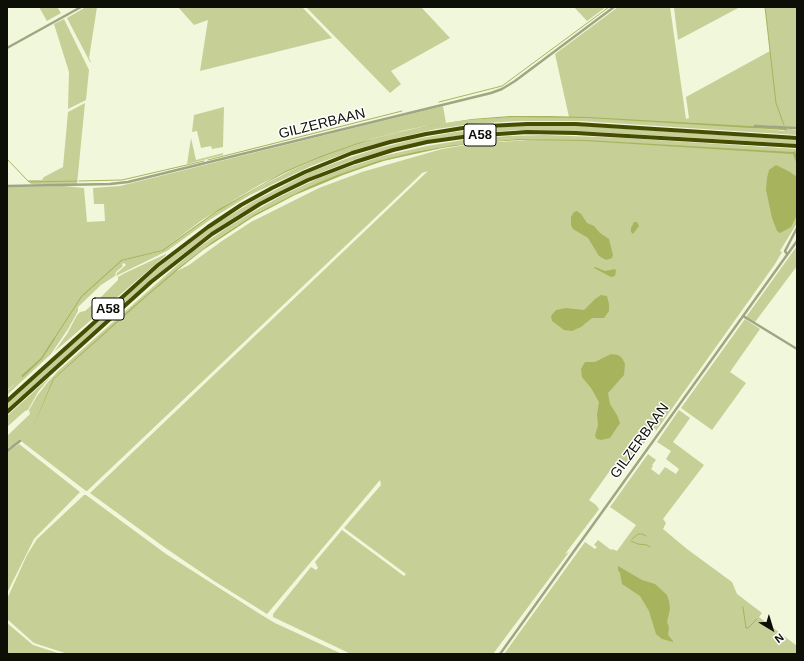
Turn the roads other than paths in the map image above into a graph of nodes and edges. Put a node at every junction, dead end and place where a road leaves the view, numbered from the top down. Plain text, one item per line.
1 (81, 7) edge
2 (614, 7) edge
3 (7, 48) edge
4 (755, 126) dead end
5 (797, 128) edge
6 (797, 138) edge
7 (797, 146) edge
8 (7, 186) edge
9 (797, 228) edge
10 (797, 241) edge
11 (787, 254) junction
12 (743, 316) junction
13 (797, 349) edge
14 (7, 400) edge
15 (7, 412) edge
16 (20, 441) dead end
17 (7, 451) edge
18 (500, 654) edge

1 - 3 street
2 - 8 street, GILZERBAAN
4 - 5 street
6 - 14 highway, A58
7 - 15 highway, A58
9 - 11 street
10 - 11 street, GILZERBAAN
11 - 12 street, GILZERBAAN
12 - 13 street
12 - 18 street, GILZERBAAN
16 - 17 street

